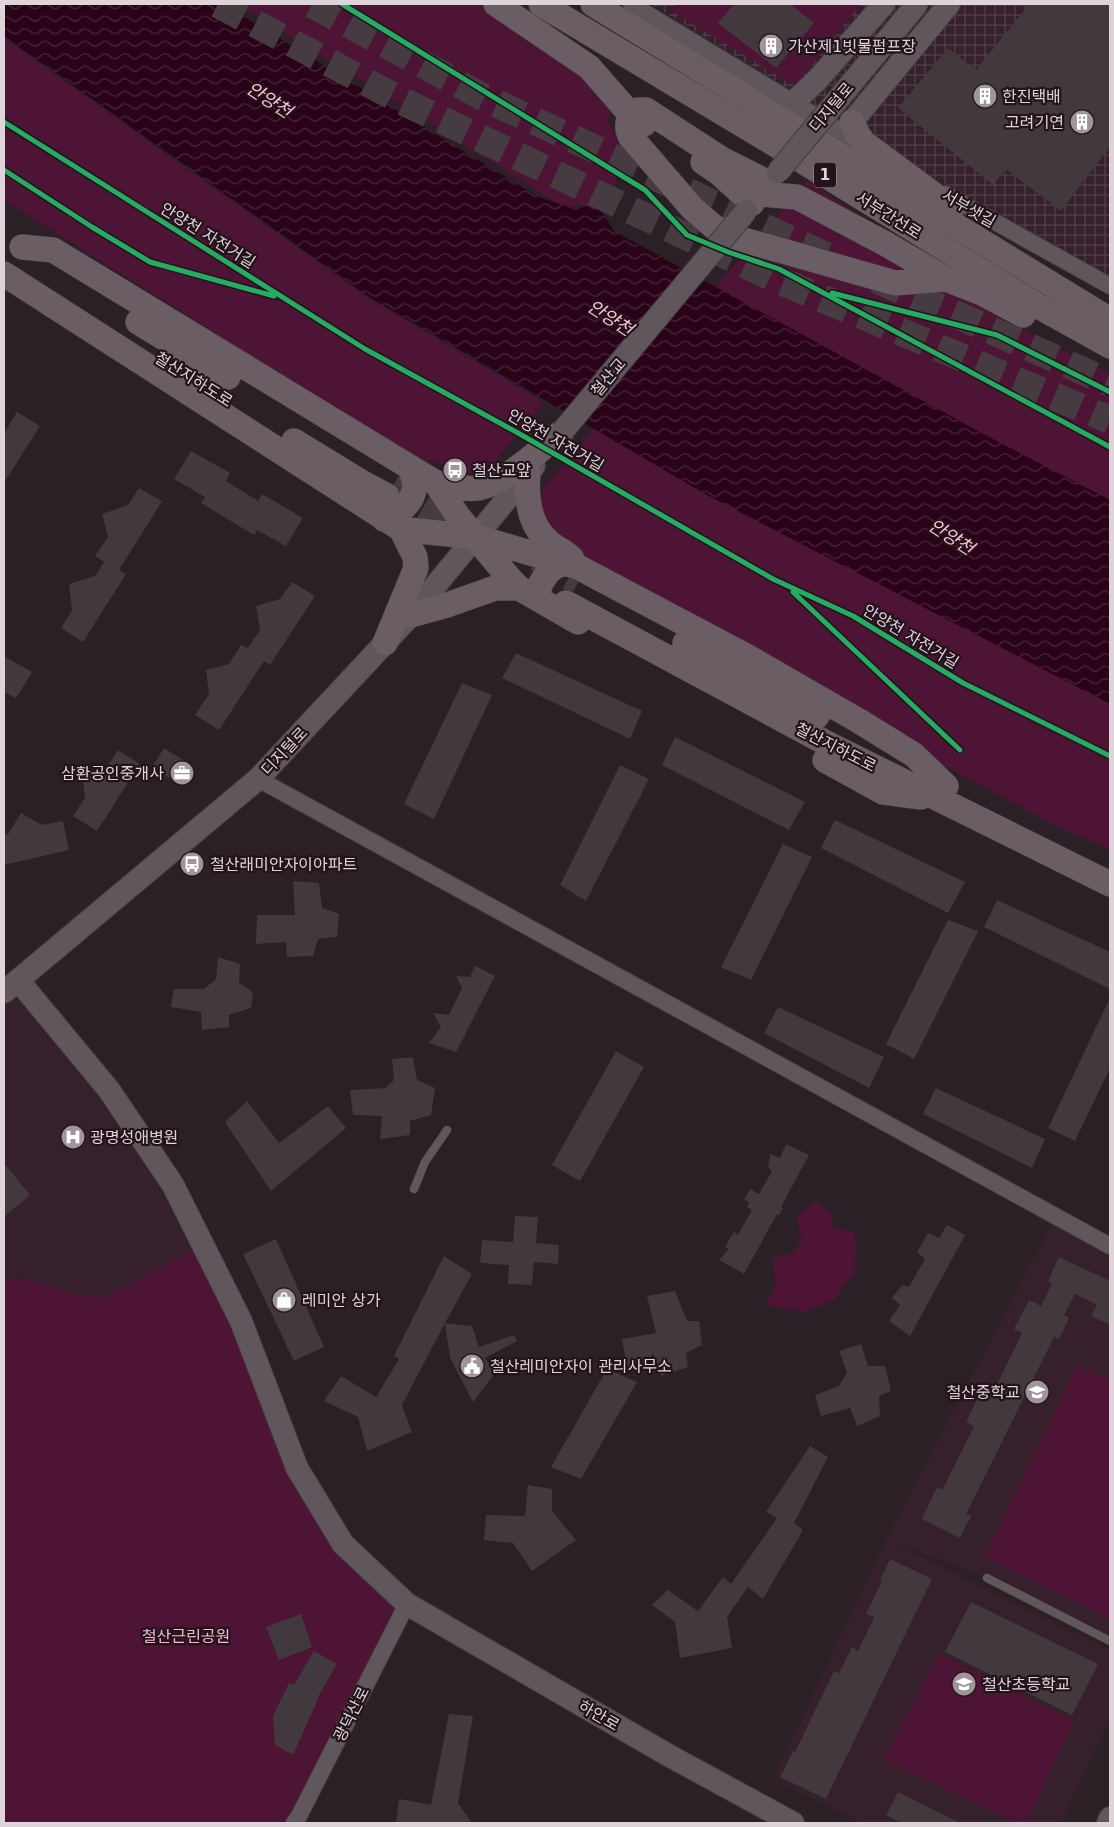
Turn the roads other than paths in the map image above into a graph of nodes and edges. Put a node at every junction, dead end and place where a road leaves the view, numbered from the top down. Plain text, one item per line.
1 (496, 4) edge
2 (541, 4) edge
3 (593, 4) edge
4 (631, 4) edge
5 (884, 4) edge
6 (916, 4) edge
7 (949, 4) edge
8 (794, 102) junction
9 (631, 115) junction
10 (842, 123) junction
11 (876, 152) junction
12 (761, 192) junction
13 (10, 247) edge
14 (4, 274) edge
15 (946, 280) junction
16 (1110, 286) edge
17 (1104, 316) edge
18 (1110, 346) edge
19 (1110, 362) edge
20 (562, 432) joint
21 (522, 470) junction
22 (436, 483) junction
23 (396, 498) junction
24 (476, 537) junction
25 (572, 579) junction
26 (519, 588) junction
27 (540, 600) junction
28 (411, 614) junction
29 (385, 643) junction
30 (258, 780) junction
31 (944, 793) junction
32 (1110, 866) edge
33 (1110, 884) edge
34 (11, 986) edge
35 (447, 1130) dead end
36 (414, 1189) dead end
37 (1110, 1246) edge
38 (986, 1578) dead end
39 (407, 1604) junction
40 (1110, 1641) edge
41 (1110, 1818) edge
42 (294, 1823) edge
43 (793, 1823) edge
44 (1108, 1823) edge

1 - 9 main road
2 - 18 main road, 서부간선로 / 1
3 - 17 main road, 서부간선로 / 1
4 - 8 street
5 - 8 main road
6 - 12 main road, 디지털로, bridge
7 - 10 main road
8 - 10 street
9 - 12 main road
9 - 15 main road
10 - 11 main road
11 - 16 street, 서부샛길
11 - 17 main road
12 - 15 main road
12 - 20 main road, 철산교, bridge
13 - 23 main road, 철산지하도로
13 - 23 main road
14 - 23 main road
15 - 19 main road
20 - 21 main road
21 - 22 main road
21 - 24 main road, 디지털로
21 - 25 main road
22 - 23 main road
22 - 24 main road
23 - 24 main road
23 - 29 main road
24 - 25 main road
24 - 26 main road
24 - 28 main road, 디지털로
25 - 27 main road
25 - 31 main road, 철산지하도로
25 - 31 main road
26 - 27 main road
26 - 28 main road
27 - 31 main road
28 - 29 main road, 디지털로
29 - 30 main road, 디지털로
30 - 34 main road, 디지털로
30 - 37 street
31 - 32 main road, 철산지하도로
31 - 33 main road, 철산지하도로
34 - 39 main road, 하안로
35 - 36 lane
38 - 40 lane
39 - 42 street, 광덕산로
39 - 43 main road, 하안로
41 - 44 main road

